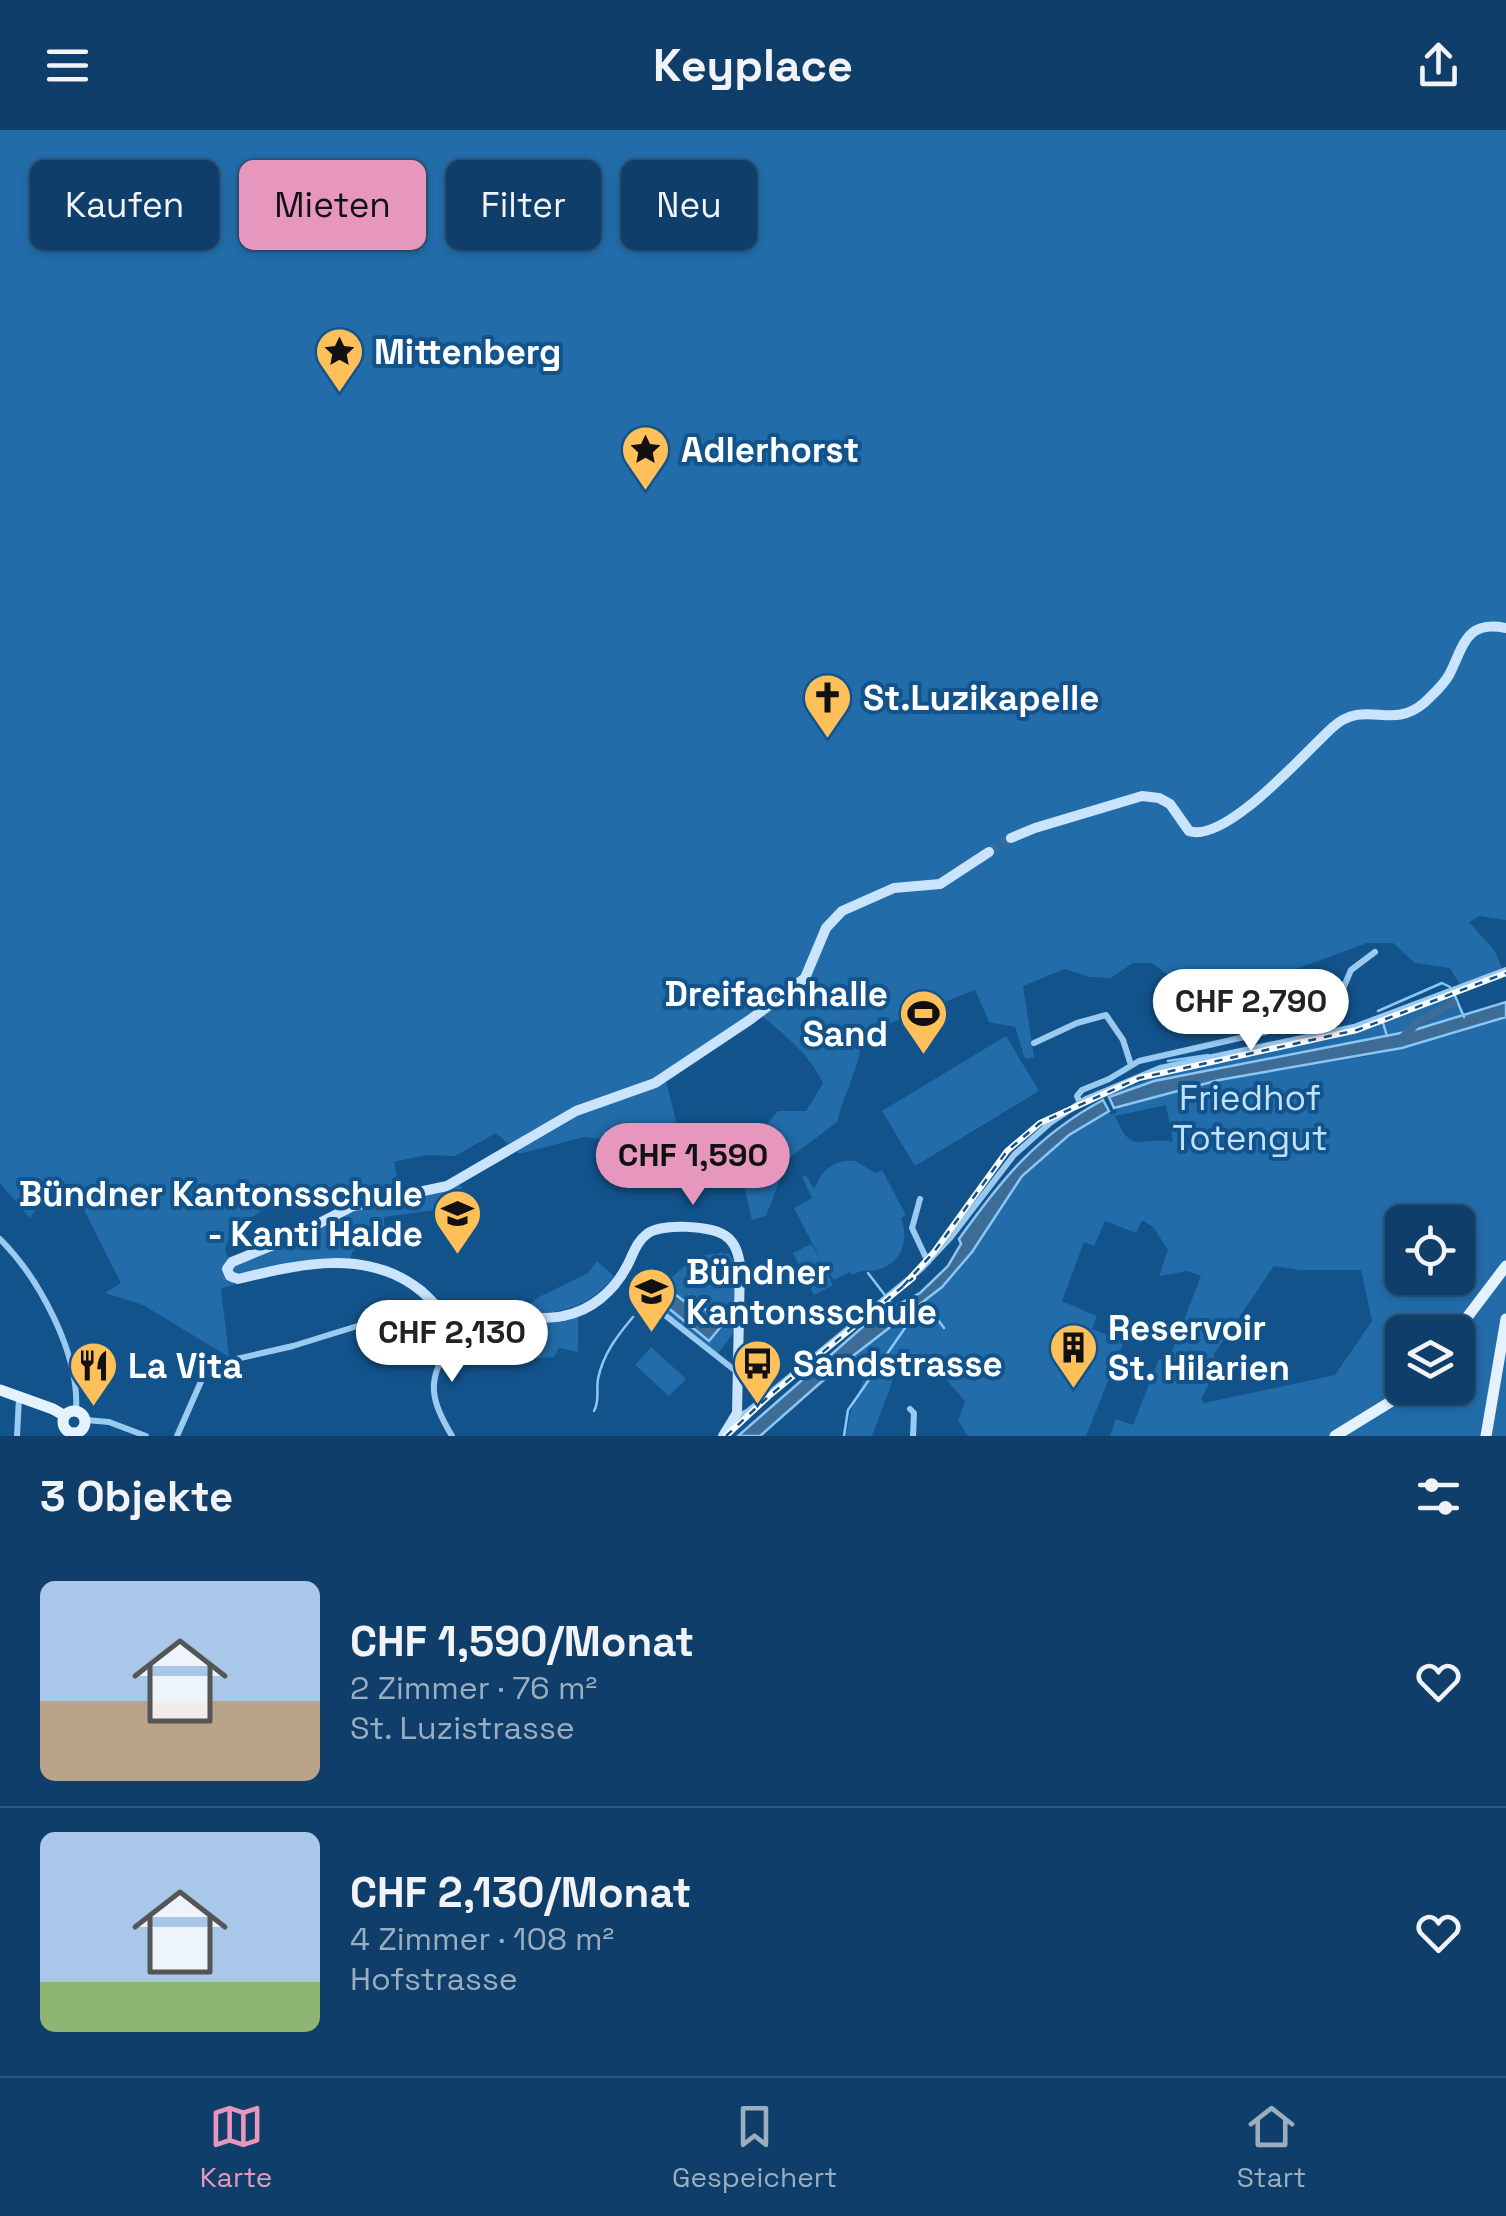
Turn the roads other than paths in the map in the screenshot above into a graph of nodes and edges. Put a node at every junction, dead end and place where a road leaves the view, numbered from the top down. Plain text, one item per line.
1 (1503, 627) edge
2 (1011, 838) tunnel mouth
3 (989, 852) tunnel mouth
4 (1374, 952) dead end
5 (1506, 970) edge
6 (1034, 1043) dead end
7 (1131, 1065) junction
8 (1080, 1103) junction
9 (920, 1199) dead end
10 (0, 1239) edge
11 (928, 1262) junction
12 (1506, 1266) edge
13 (633, 1290) dead end
14 (1469, 1315) edge
15 (1506, 1319) edge
16 (459, 1331) junction
17 (739, 1372) junction
18 (0, 1390) edge
19 (19, 1396) junction
20 (1385, 1405) edge
21 (910, 1409) dead end
22 (736, 1417) junction
23 (78, 1423) edge
24 (17, 1436) edge
25 (146, 1436) edge
26 (177, 1436) edge
27 (452, 1436) edge
28 (723, 1436) edge
29 (913, 1436) edge
30 (1335, 1436) edge
31 (1486, 1436) edge

1 - 2 main road
3 - 16 main road
4 - 7 street
5 - 8 street
6 - 7 street
7 - 8 street
8 - 11 street
9 - 11 street
10 - 23 street
11 - 22 street
12 - 14 main road
13 - 17 street
15 - 31 main road
16 - 17 main road
16 - 26 street
16 - 27 street
17 - 22 main road
18 - 19 main road
19 - 23 main road
19 - 24 street
20 - 30 main road
21 - 29 street
22 - 28 main road
23 - 25 street

